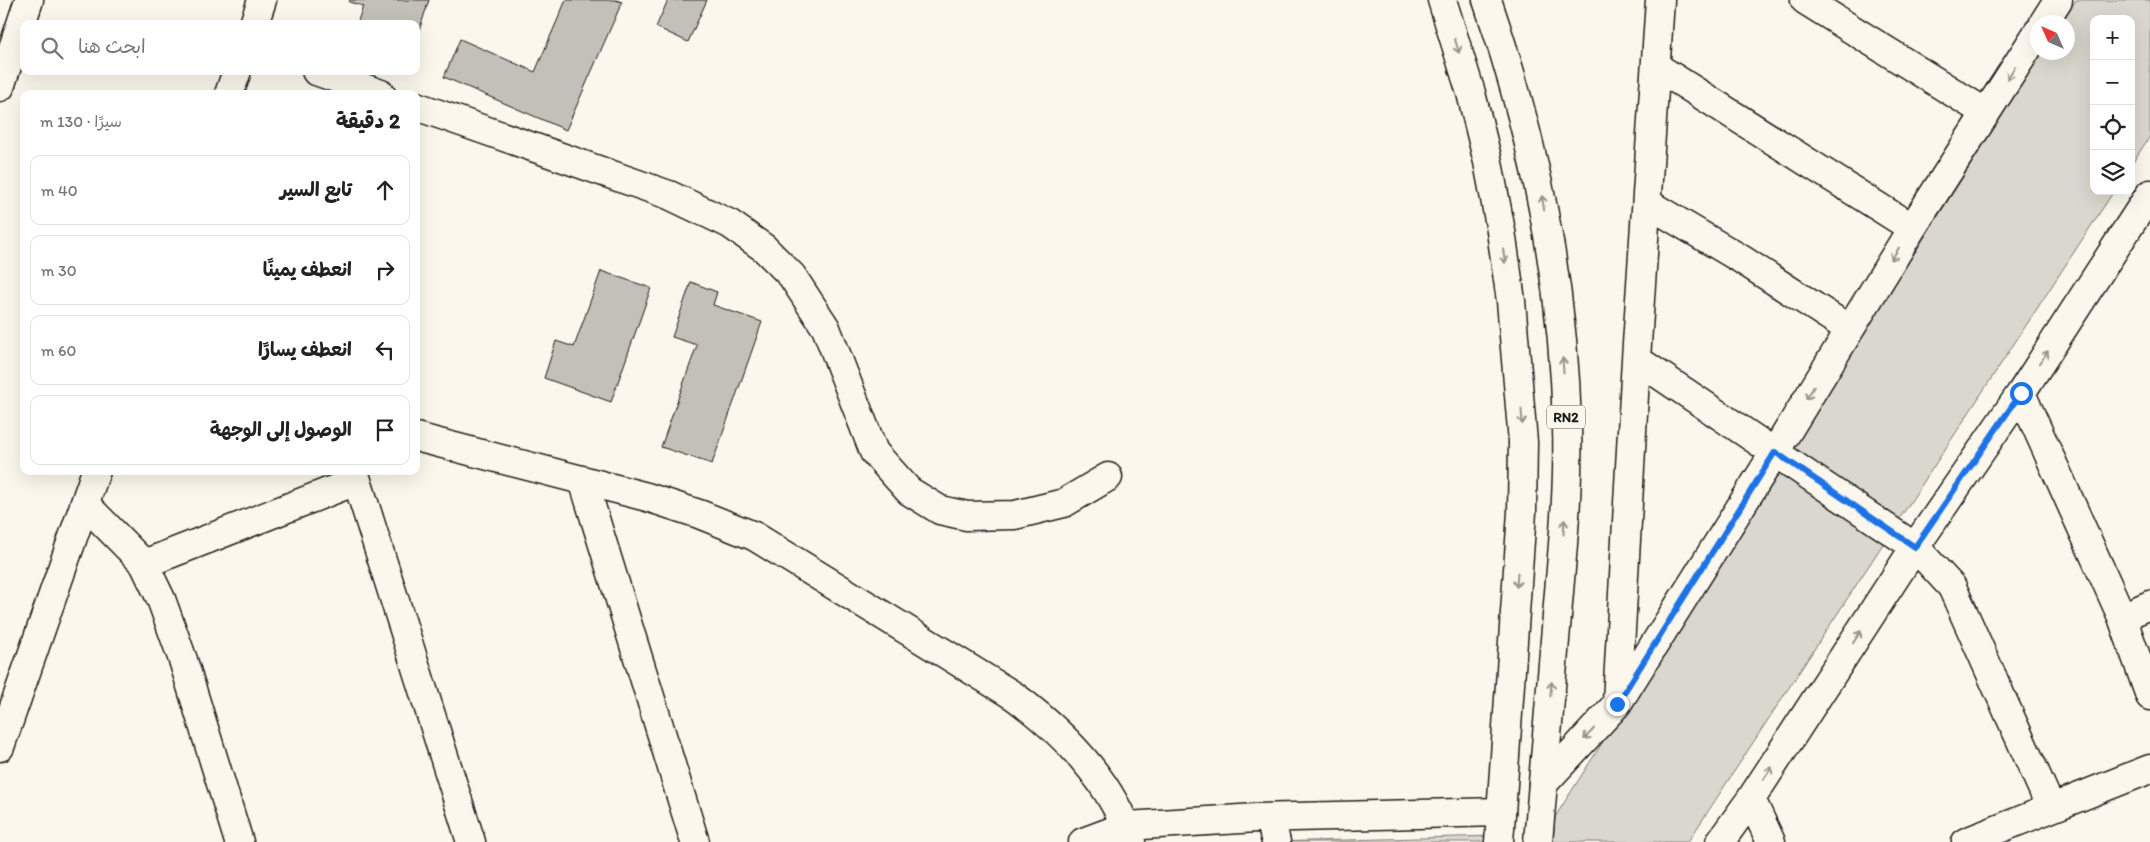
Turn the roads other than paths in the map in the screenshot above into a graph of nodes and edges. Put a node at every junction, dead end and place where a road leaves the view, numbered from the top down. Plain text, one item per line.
1 (29, 0) edge
2 (262, 0) edge
3 (1442, 0) edge
4 (1487, 0) edge
5 (1660, 0) edge
6 (1806, 0) edge
7 (2058, 0) edge
8 (2048, 15) edge
9 (22, 20) edge
10 (255, 20) edge
11 (20, 27) edge
12 (2030, 44) edge
13 (1657, 67) junction
14 (236, 75) edge
15 (327, 75) edge
16 (0, 87) edge
17 (230, 90) edge
18 (370, 90) edge
19 (420, 107) edge
20 (1986, 113) junction
21 (2150, 194) edge
22 (1648, 203) junction
23 (1912, 228) junction
24 (1849, 329) junction
25 (1636, 359) junction
26 (2021, 393) junction
27 (420, 438) edge
28 (1775, 452) junction
29 (95, 475) edge
30 (355, 476) edge
31 (1108, 477) dead end
32 (583, 480) junction
33 (84, 504) junction
34 (1915, 547) junction
35 (144, 564) junction
36 (2150, 606) edge
37 (2122, 617) junction
38 (2150, 696) edge
39 (1617, 704) junction
40 (0, 747) edge
41 (2150, 769) edge
42 (1543, 784) junction
43 (1751, 800) junction
44 (2051, 808) junction
45 (1501, 812) junction
46 (1273, 830) edge
47 (1129, 834) edge
48 (239, 842) edge
49 (472, 842) edge
50 (695, 842) edge
51 (1084, 842) edge
52 (1499, 842) edge
53 (1538, 842) edge
54 (1720, 842) edge
55 (1770, 842) edge
56 (1966, 842) edge

1 - 9 main road
2 - 10 main road
3 -> 45 main road
42 -> 4 main road, RN2
5 - 13 main road
6 - 20 main road
7 - 8 main road
11 - 16 main road
12 -> 20 main road
13 - 22 main road
13 - 23 main road
14 - 17 main road
15 - 18 main road
19 - 31 main road
20 - 23 main road
26 -> 21 main road
22 - 24 main road
22 - 25 main road
23 -> 24 main road
24 -> 28 main road
25 - 28 main road
25 - 39 main road
26 - 34 main road
26 - 37 main road
27 - 32 main road
28 - 34 main road
28 - 39 main road
29 - 33 main road
30 - 35 main road
30 - 49 main road
32 - 47 main road
32 - 50 main road
33 - 35 main road
33 - 40 main road
43 -> 34 main road
34 - 44 main road
35 - 48 main road
36 - 37 main road
37 - 38 main road
39 -> 42 main road
41 - 44 main road
42 - 53 main road, RN2
43 - 54 main road
43 - 55 main road
44 - 56 main road
45 - 46 main road
45 - 52 main road
46 - 47 main road
47 - 51 main road

